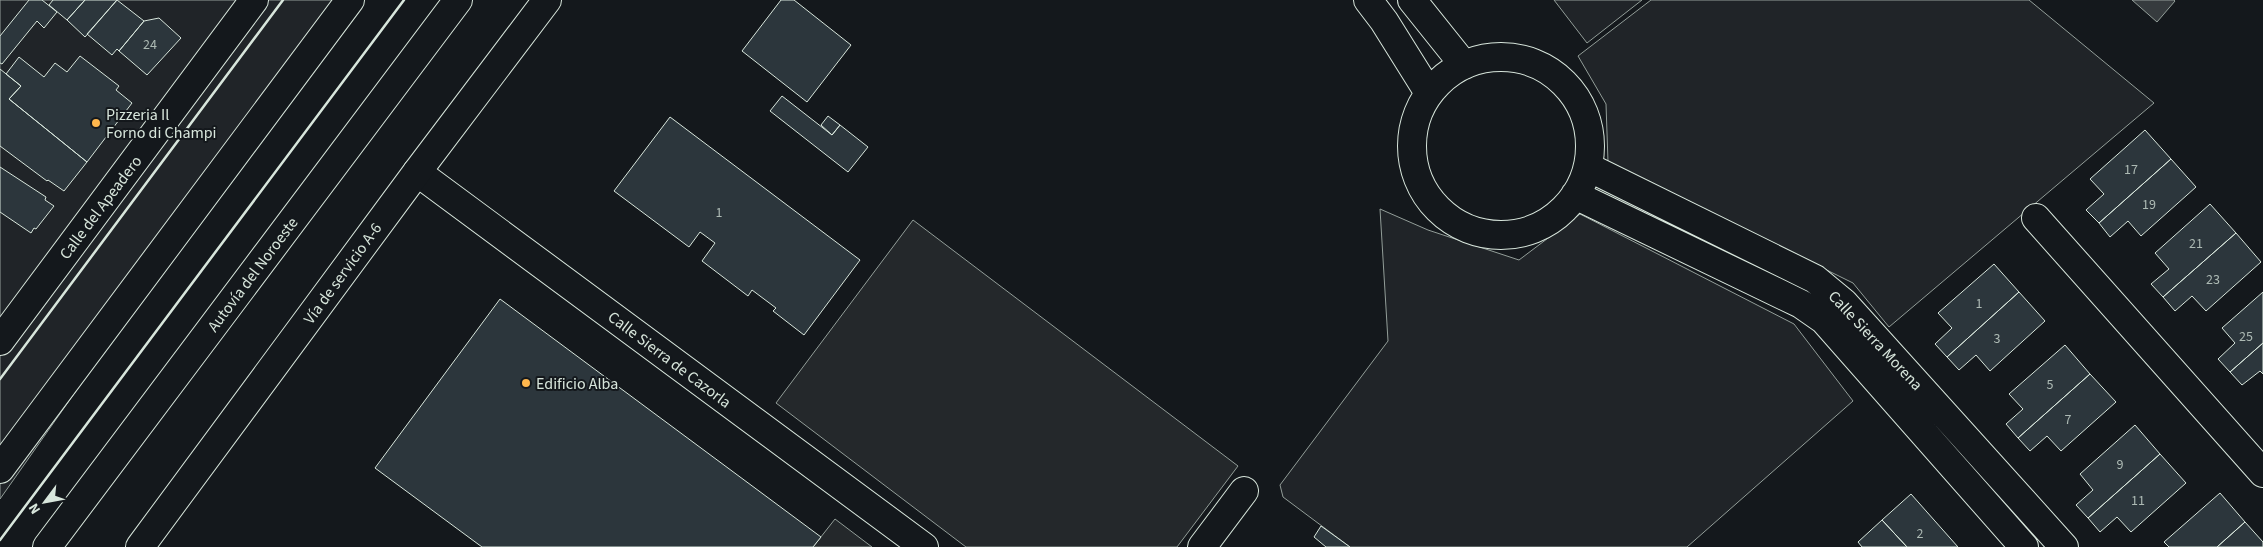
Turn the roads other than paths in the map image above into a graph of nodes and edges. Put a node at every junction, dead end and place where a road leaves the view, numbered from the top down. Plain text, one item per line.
1 (254, 0) edge
2 (350, 0) edge
3 (458, 0) edge
4 (547, 0) edge
5 (1368, 0) edge
6 (1412, 0) edge
7 (1464, 65) junction
8 (1429, 93) junction
9 (1588, 167) junction
10 (417, 172) junction
11 (1575, 195) junction
12 (2036, 218) dead end
13 (0, 341) edge
14 (0, 469) edge
15 (2263, 473) edge
16 (1244, 491) dead end
17 (47, 547) edge
18 (140, 547) edge
19 (924, 547) edge
20 (1202, 547) edge
21 (2024, 547) edge
22 (2064, 547) edge

1 - 13 main road, Calle del Apeadero
2 - 14 main road
3 - 17 main road, Autovía del Noroeste
4 - 10 main road, Vía de servicio A-6
5 - 8 main road
6 - 7 main road
7 - 8 main road
7 - 9 main road
8 - 11 main road
9 - 11 main road
9 - 22 main road, Calle Sierra Morena
10 - 18 main road, Vía de servicio A-6
10 - 19 main road, Calle Sierra de Cazorla
11 - 21 main road, Calle Sierra Morena
12 - 15 main road
16 - 20 main road

